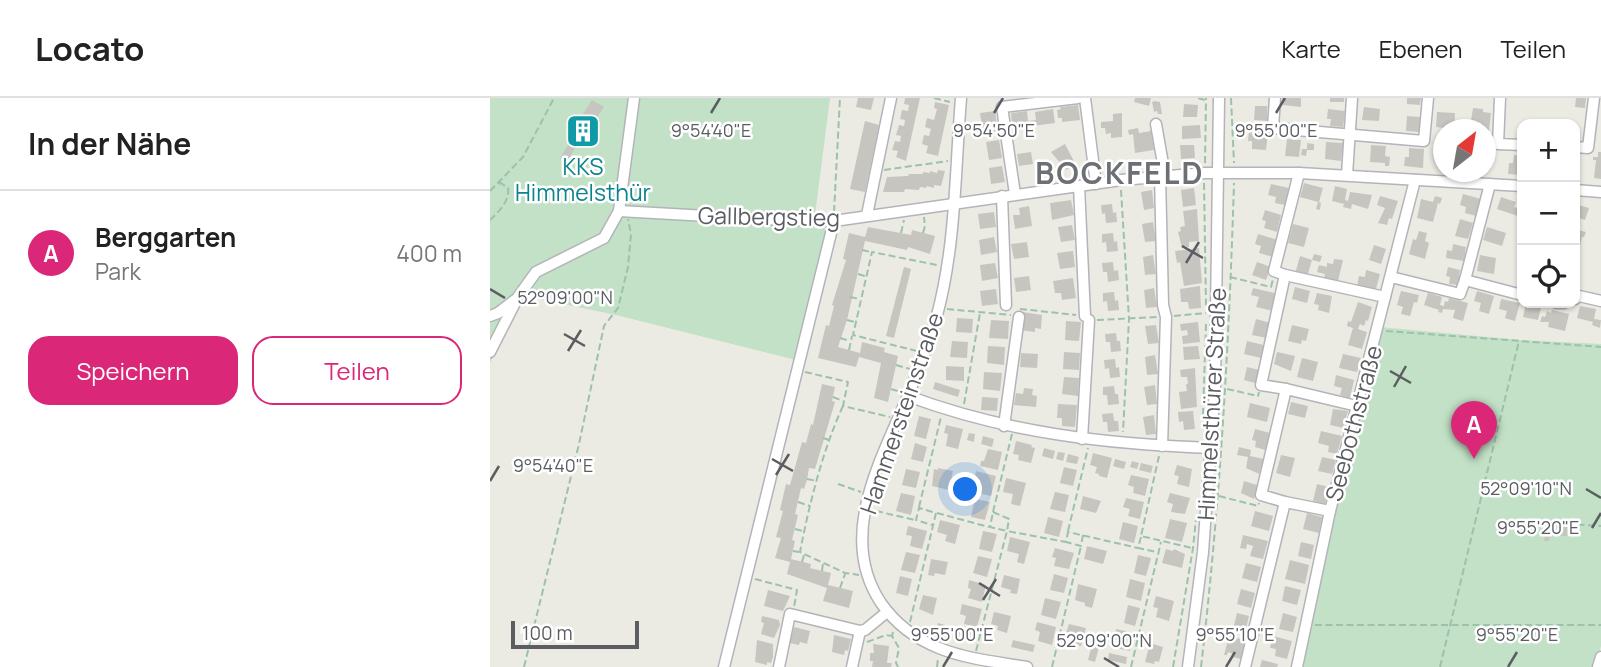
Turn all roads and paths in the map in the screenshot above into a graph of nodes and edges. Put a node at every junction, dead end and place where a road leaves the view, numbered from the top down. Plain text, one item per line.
1 (554, 98) edge
2 (634, 98) edge
3 (840, 98) edge
4 (891, 98) edge
5 (934, 98) edge
6 (1078, 98) edge
7 (1085, 98) edge
8 (1198, 98) edge
9 (1219, 98) edge
10 (1231, 98) edge
11 (1275, 98) edge
12 (1352, 98) edge
13 (1428, 98) edge
14 (1500, 98) edge
15 (1594, 98) edge
16 (1206, 99) edge
17 (1020, 101) edge
18 (960, 102) edge
19 (1156, 124) dead end
20 (1349, 136) junction
21 (1517, 145) edge
22 (1580, 147) edge
23 (956, 160) junction
24 (876, 172) junction
25 (1205, 173) junction
26 (1219, 173) junction
27 (1234, 173) junction
28 (1299, 173) junction
29 (1347, 175) junction
30 (1160, 176) junction
31 (1121, 180) junction
32 (1415, 180) junction
33 (1096, 184) junction
34 (1490, 184) junction
35 (496, 185) junction
36 (1079, 186) junction
37 (1517, 186) edge
38 (1580, 190) edge
39 (490, 191) edge
40 (1601, 192) edge
41 (1015, 194) junction
42 (1002, 196) junction
43 (955, 202) junction
44 (922, 207) junction
45 (907, 210) junction
46 (623, 211) junction
47 (867, 215) junction
48 (490, 220) edge
49 (834, 220) junction
50 (901, 233) dead end
51 (923, 233) dead end
52 (862, 250) dead end
53 (872, 252) junction
54 (948, 267) junction
55 (1280, 273) junction
56 (858, 274) dead end
57 (866, 276) junction
58 (1230, 277) dead end
59 (1391, 277) junction
60 (1465, 280) junction
61 (1517, 294) edge
62 (1580, 296) edge
63 (850, 297) dead end
64 (518, 298) junction
65 (1385, 298) junction
66 (861, 300) junction
67 (1601, 301) edge
68 (1006, 305) dead end
69 (939, 308) junction
70 (980, 312) junction
71 (1206, 313) junction
72 (490, 316) edge
73 (1019, 317) junction
74 (1166, 317) junction
75 (1087, 318) junction
76 (1129, 319) junction
77 (847, 320) dead end
78 (856, 322) junction
79 (1377, 330) junction
80 (853, 335) junction
81 (840, 338) dead end
82 (851, 341) junction
83 (875, 341) junction
84 (1520, 341) junction
85 (874, 345) dead end
86 (1601, 347) edge
87 (849, 350) dead end
88 (490, 352) edge
89 (925, 353) junction
90 (896, 365) dead end
91 (798, 370) junction
92 (918, 372) junction
93 (1261, 384) junction
94 (1225, 388) dead end
95 (1286, 389) junction
96 (908, 396) junction
97 (833, 397) dead end
98 (844, 401) junction
99 (843, 406) junction
100 (1357, 406) junction
101 (943, 409) junction
102 (962, 415) junction
103 (898, 418) junction
104 (830, 420) dead end
105 (1203, 421) dead end
106 (835, 422) junction
107 (1009, 427) junction
108 (823, 438) dead end
109 (1086, 439) junction
110 (830, 440) junction
111 (1123, 444) junction
112 (1162, 446) junction
113 (1211, 449) junction
114 (818, 458) dead end
115 (824, 460) junction
116 (807, 479) dead end
117 (818, 482) junction
118 (838, 484) dead end
119 (868, 494) junction
120 (1261, 495) junction
121 (1219, 496) dead end
122 (798, 502) dead end
123 (1286, 502) junction
124 (811, 506) junction
125 (865, 508) junction
126 (919, 508) junction
127 (1196, 510) dead end
128 (1330, 511) junction
129 (993, 512) junction
130 (936, 513) junction
131 (916, 520) junction
132 (1567, 524) dead end
133 (932, 525) junction
134 (1601, 526) edge
135 (990, 527) junction
136 (794, 529) dead end
137 (804, 531) junction
138 (1007, 531) junction
139 (1068, 532) junction
140 (1083, 535) junction
141 (1141, 536) junction
142 (1161, 541) junction
143 (1066, 542) junction
144 (1081, 546) junction
145 (1138, 548) junction
146 (1193, 548) junction
147 (793, 551) dead end
148 (1158, 552) junction
149 (802, 553) junction
150 (802, 562) dead end
151 (824, 562) junction
152 (822, 571) dead end
153 (845, 573) junction
154 (867, 576) junction
155 (747, 577) junction
156 (840, 588) dead end
157 (793, 615) junction
158 (891, 617) junction
159 (1306, 625) junction
160 (1450, 625) junction
161 (1601, 625) edge
162 (860, 631) junction
163 (908, 631) junction
164 (892, 636) junction
165 (865, 648) dead end
166 (1601, 657) edge
167 (974, 658) junction
168 (524, 667) edge
169 (724, 667) edge
170 (779, 667) edge
171 (852, 667) edge
172 (898, 667) edge
173 (1027, 667) edge
174 (1052, 667) edge
175 (1132, 667) edge
176 (1173, 667) edge
177 (1188, 667) edge
178 (1245, 667) edge
179 (1297, 667) edge
180 (1440, 667) edge
181 (1598, 667) edge

1 - 35 path
2 - 46 street
3 - 49 path
4 - 24 street
5 - 18 path
6 - 17 street
7 - 33 street
8 - 16 path
9 - 26 street, Himmelsthürer Straße
10 - 27 path
11 - 20 street
12 - 20 street
13 - 20 street
14 - 21 street
15 - 22 street
16 - 25 path
17 - 41 street
18 - 23 street, Hammersteinstraße
19 - 30 street
20 - 29 street
23 - 24 path
23 - 43 street, Hammersteinstraße
24 - 47 street
25 - 26 street, Gallbergstieg
25 - 30 street, Gallbergstieg
25 - 71 path
26 - 27 street, Gallbergstieg
26 - 113 street, Himmelsthürer Straße
27 - 28 street, Gallbergstieg
28 - 29 street, Gallbergstieg
28 - 55 street
29 - 32 street, Gallbergstieg
30 - 31 street, Gallbergstieg
30 - 74 street
31 - 33 street, Gallbergstieg
31 - 76 path
32 - 34 street, Gallbergstieg
32 - 59 street, Seebothstraße
33 - 36 street, Gallbergstieg
34 - 37 street, Gallbergstieg
34 - 60 street
35 - 39 path
35 - 48 path
36 - 41 street, Gallbergstieg
36 - 75 street
38 - 40 street
41 - 42 street, Gallbergstieg
42 - 43 street, Gallbergstieg
42 - 68 street
43 - 44 street, Gallbergstieg
43 - 54 street, Hammersteinstraße
44 - 45 street, Gallbergstieg
44 - 51 path
45 - 47 street, Gallbergstieg
45 - 50 path
46 - 49 street, Gallbergstieg
46 - 64 street
46 - 168 path
47 - 49 street, Gallbergstieg
49 - 91 street
52 - 53 path
53 - 54 path
53 - 57 path
54 - 69 street, Hammersteinstraße
55 - 58 path
55 - 65 street
55 - 93 street
56 - 57 path
57 - 66 path
59 - 60 street
59 - 65 street, Seebothstraße
60 - 61 street
62 - 67 street
63 - 66 path
64 - 72 street
64 - 88 street
65 - 79 street, Seebothstraße
66 - 78 path
69 - 70 path
69 - 89 street, Hammersteinstraße
70 - 73 path
70 - 102 path
71 - 74 path
71 - 105 path
73 - 75 path
73 - 107 street
74 - 76 path
74 - 112 street
75 - 76 path
75 - 109 street
76 - 111 path
77 - 78 path
78 - 80 path
79 - 84 path
79 - 100 street, Seebothstraße
80 - 82 path
80 - 83 path
81 - 82 path
82 - 87 path
83 - 85 path
83 - 89 path
84 - 86 path
84 - 160 path
89 - 92 street, Hammersteinstraße
90 - 92 path
91 - 98 path
91 - 155 street
92 - 96 street, Hammersteinstraße
93 - 94 path
93 - 95 street
95 - 100 street
95 - 120 street
96 - 101 street
96 - 103 street, Hammersteinstraße
97 - 98 path
98 - 99 path
99 - 103 path
99 - 106 path
100 - 128 street, Seebothstraße
101 - 102 street
101 - 126 path
102 - 107 street
103 - 119 street, Hammersteinstraße
104 - 106 path
106 - 110 path
107 - 109 street
107 - 129 path
108 - 110 path
109 - 111 street
109 - 139 path
110 - 115 path
111 - 112 street
112 - 113 street
112 - 141 path
113 - 177 street, Himmelsthürer Straße
114 - 115 path
115 - 117 path
116 - 117 path
117 - 124 path
118 - 119 path
119 - 125 street, Hammersteinstraße
120 - 121 path
120 - 123 street
122 - 124 path
123 - 128 street
123 - 178 street
124 - 137 path
125 - 131 path
125 - 154 street, Hammersteinstraße
126 - 130 path
126 - 131 path
127 - 146 path
128 - 159 street, Seebothstraße
129 - 135 path
129 - 138 path
130 - 133 path
130 - 135 path
131 - 133 path
132 - 134 path
133 - 163 path
135 - 138 path
136 - 137 path
137 - 149 path
138 - 143 path
138 - 167 path
139 - 140 path
139 - 143 path
140 - 144 path
140 - 145 path
141 - 142 path
141 - 145 path
142 - 146 path
142 - 148 path
143 - 144 path
144 - 174 path
145 - 148 path
146 - 176 path
147 - 149 path
148 - 175 path
149 - 150 path
149 - 151 path
151 - 152 path
151 - 153 path
153 - 154 path
153 - 156 path
154 - 158 street, Hammersteinstraße
155 - 157 path
155 - 169 street
157 - 162 street
157 - 170 street
158 - 162 street
158 - 163 street, Hammersteinstraße
158 - 164 path
159 - 160 path
159 - 179 street, Seebothstraße
160 - 161 path
160 - 180 path
162 - 171 street
163 - 167 street, Hammersteinstraße
164 - 165 path
164 - 172 path
166 - 181 street
167 - 173 street, Hammersteinstraße

